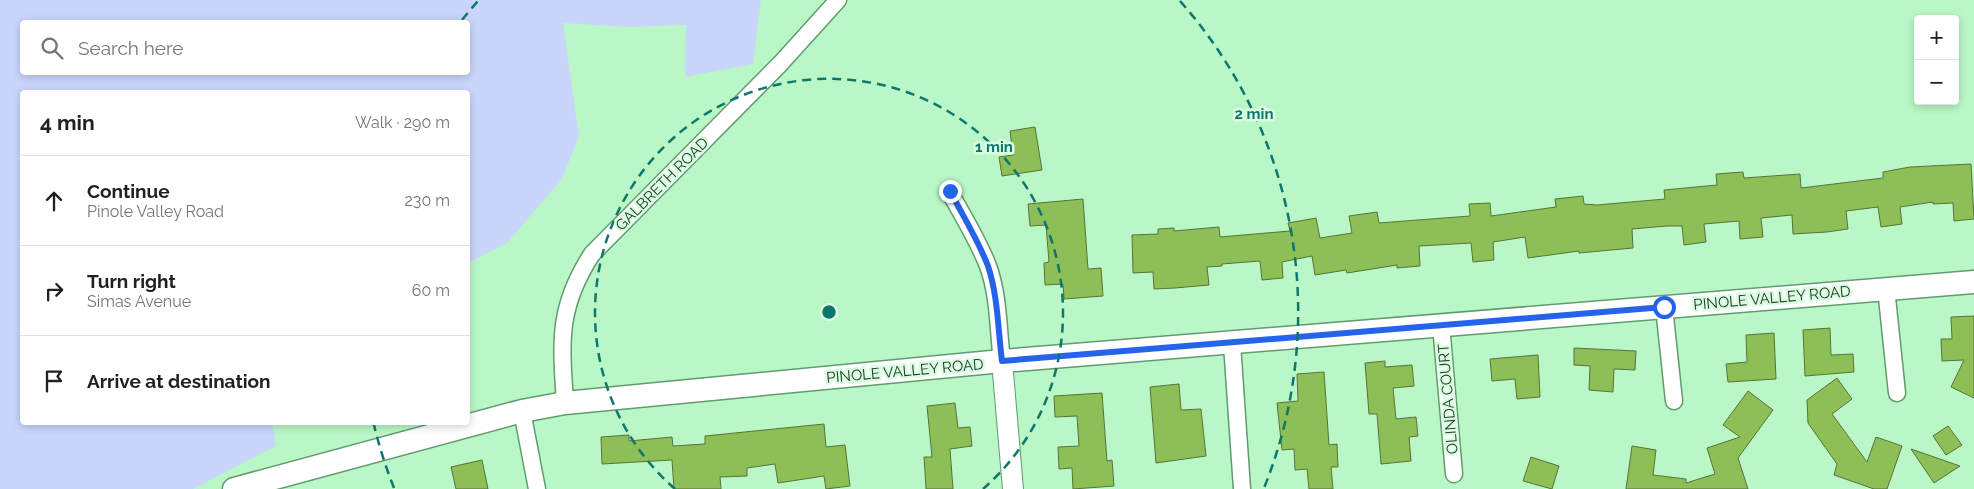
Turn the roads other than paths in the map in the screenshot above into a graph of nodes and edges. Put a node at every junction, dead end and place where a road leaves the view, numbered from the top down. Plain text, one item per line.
1 (838, 0) edge
2 (950, 191) dead end
3 (1974, 282) edge
4 (1886, 288) junction
5 (1664, 307) junction
6 (1441, 325) junction
7 (1232, 344) junction
8 (1002, 361) junction
9 (1897, 394) dead end
10 (1674, 401) dead end
11 (565, 403) junction
12 (522, 411) junction
13 (1454, 474) dead end
14 (288, 482) edge
15 (234, 489) edge
16 (537, 489) edge
17 (1013, 489) edge
18 (1242, 489) edge

1 - 11 street, GALBRETH ROAD
2 - 8 street
3 - 4 main road, PINOLE VALLEY ROAD
4 - 5 main road, PINOLE VALLEY ROAD
4 - 9 street
5 - 6 main road, PINOLE VALLEY ROAD
5 - 10 street
6 - 7 main road, PINOLE VALLEY ROAD
6 - 13 street, OLINDA COURT
7 - 8 main road, PINOLE VALLEY ROAD
7 - 18 street
8 - 11 main road, PINOLE VALLEY ROAD
8 - 17 street
11 - 12 main road, PINOLE VALLEY ROAD
12 - 14 main road, PINOLE VALLEY ROAD
12 - 16 street
14 - 15 main road, PINOLE VALLEY ROAD

